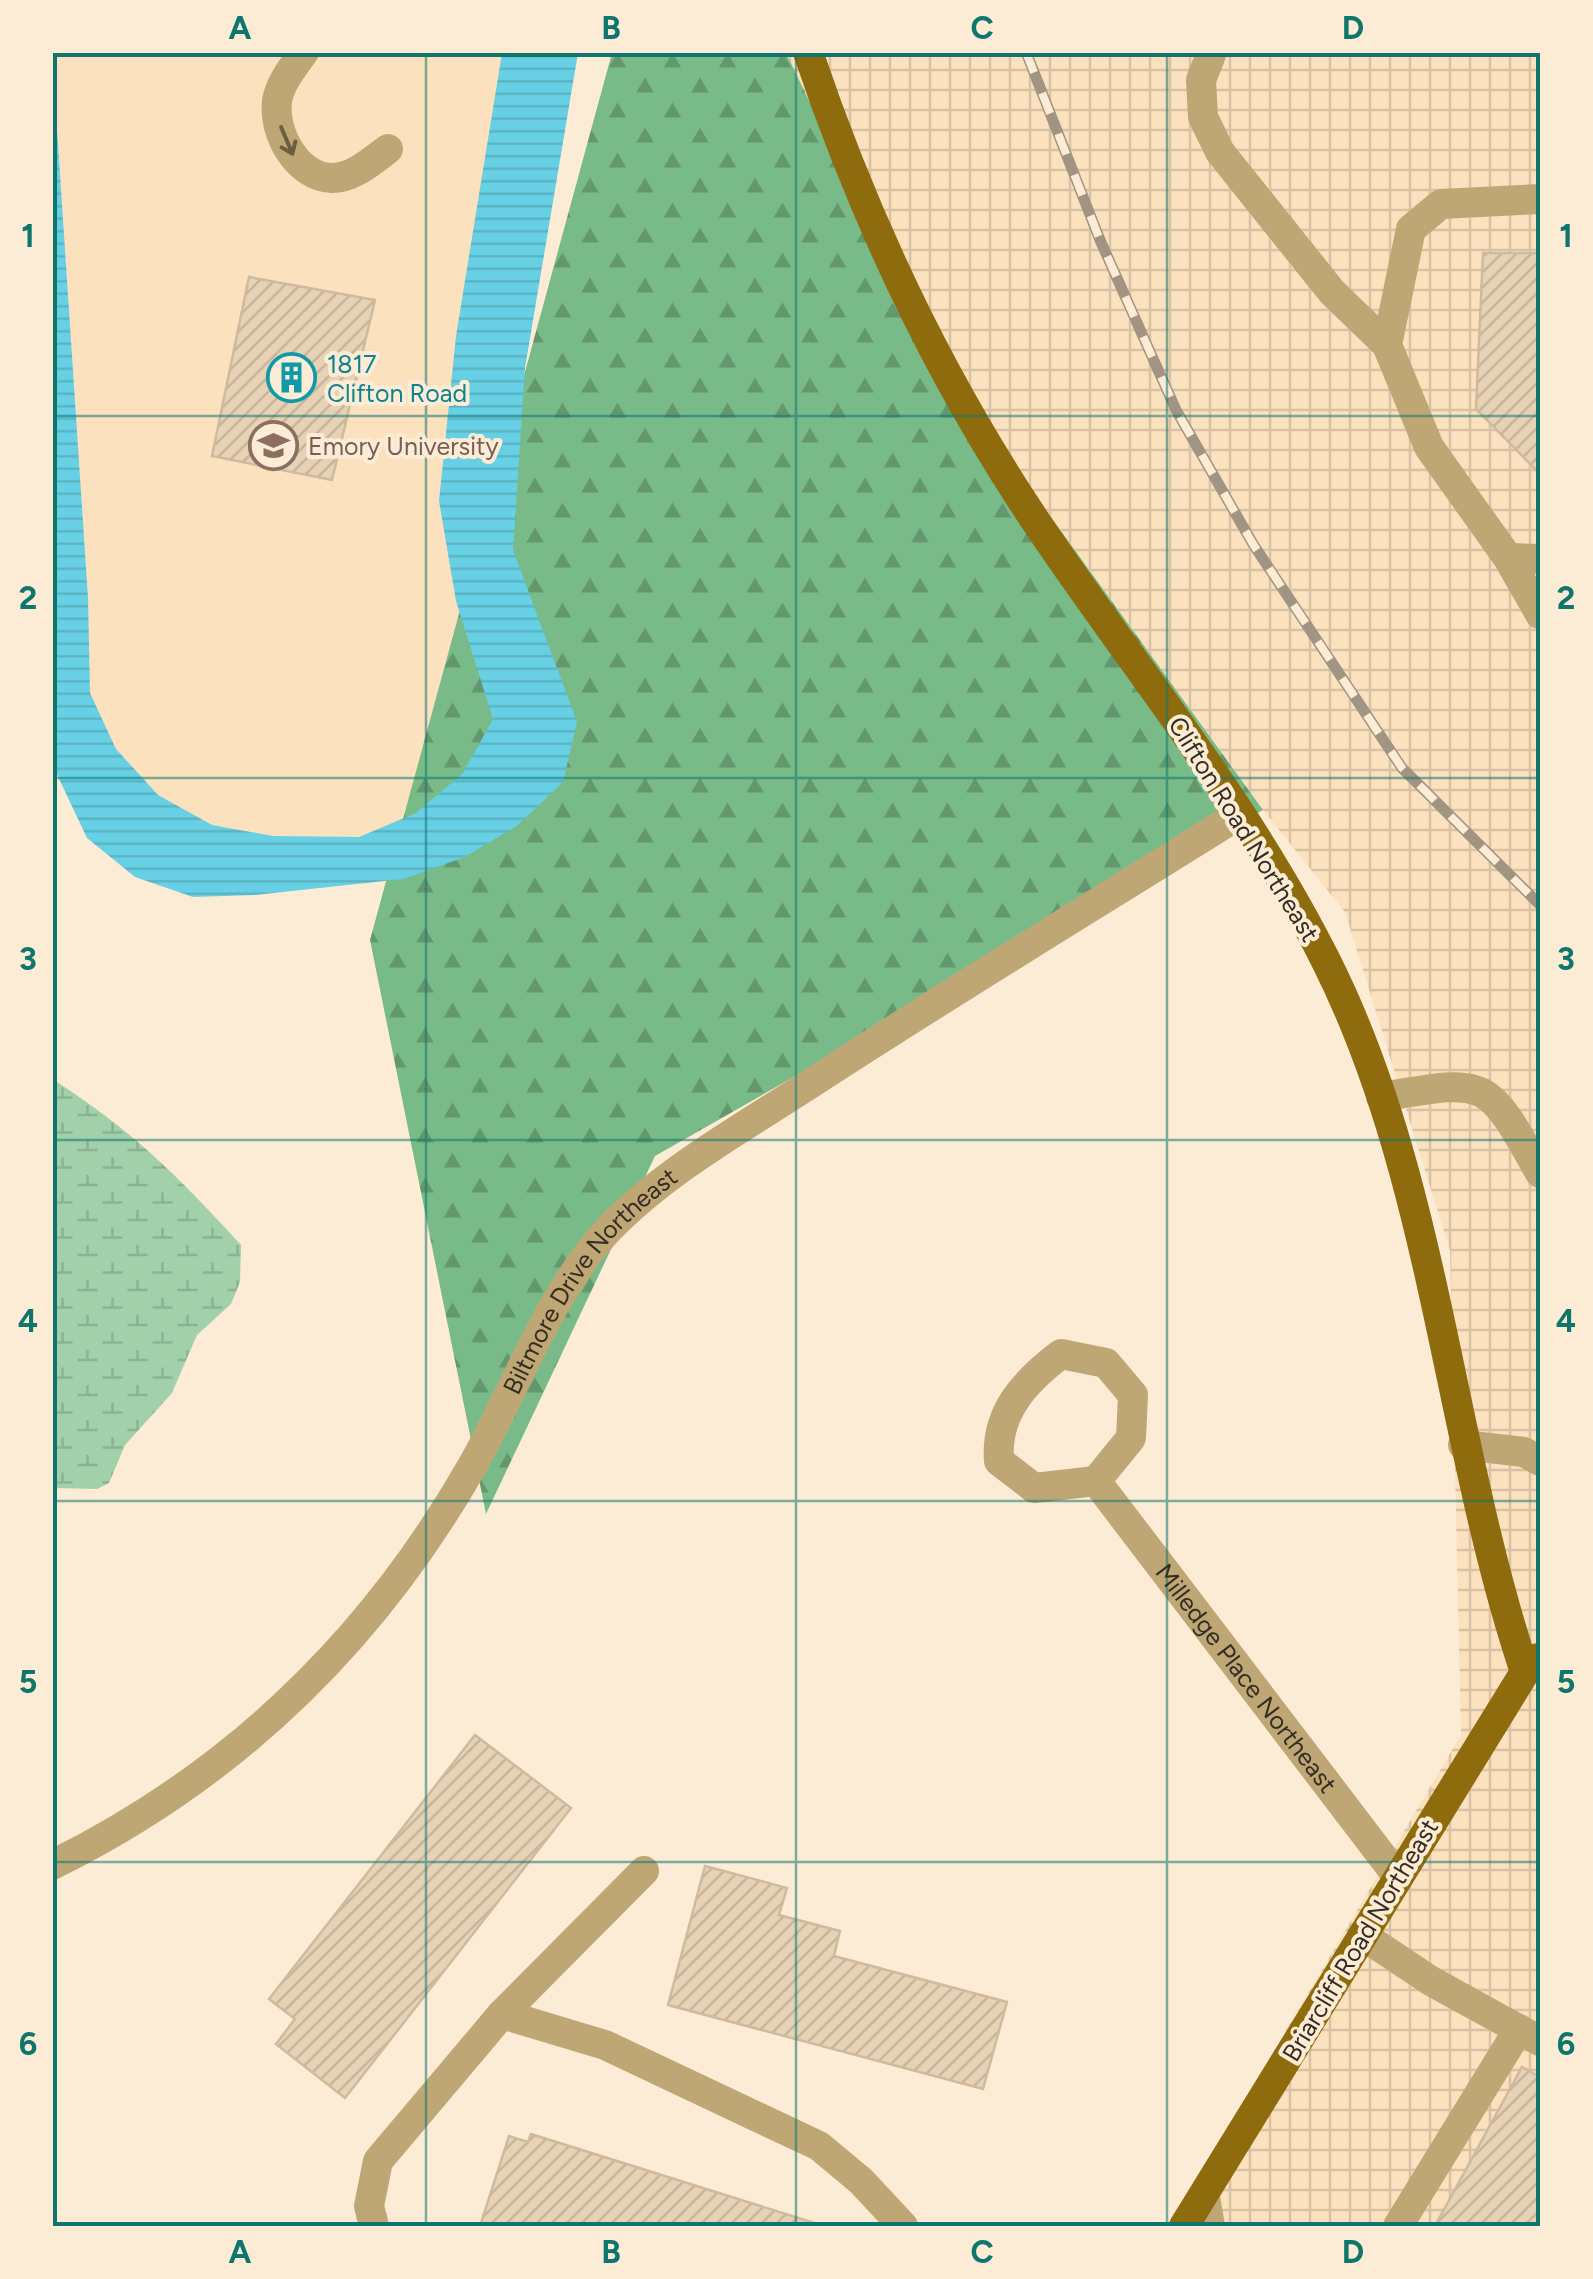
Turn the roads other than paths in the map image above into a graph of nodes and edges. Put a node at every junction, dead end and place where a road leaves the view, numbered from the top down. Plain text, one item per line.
1 (304, 52) edge
2 (808, 52) edge
3 (1212, 52) edge
4 (388, 149) dead end
5 (1540, 199) edge
6 (1387, 344) junction
7 (1508, 558) junction
8 (1540, 558) edge
9 (1540, 614) edge
10 (1240, 814) junction
11 (1380, 1098) junction
12 (1540, 1173) edge
13 (1463, 1445) junction
14 (1540, 1462) edge
15 (1096, 1481) junction
16 (1535, 1671) edge
17 (52, 1865) edge
18 (644, 1871) dead end
19 (1398, 1877) junction
20 (1362, 1935) junction
21 (502, 2014) junction
22 (1530, 2035) edge
23 (1207, 2212) edge
24 (374, 2226) edge
25 (903, 2226) edge
26 (1184, 2226) edge
27 (1398, 2226) edge

1 -> 4 street
2 - 10 main road, Clifton Road Northeast
3 - 6 street
5 - 6 street
6 - 7 street
7 - 8 street
7 - 9 street
10 - 11 main road, Clifton Road Northeast
10 - 17 street, Biltmore Drive Northeast
11 - 12 street
11 - 13 main road, Clifton Road Northeast
13 - 14 street
13 - 16 main road, Clifton Road Northeast
15 - 15 street
15 - 19 street, Milledge Place Northeast
16 - 19 main road, Briarcliff Road Northeast
18 - 21 street
19 - 20 main road, Briarcliff Road Northeast
20 - 22 street
20 - 23 main road, Briarcliff Road Northeast
21 - 24 street
21 - 25 street
22 - 27 street
23 - 26 main road, Briarcliff Road Northeast

